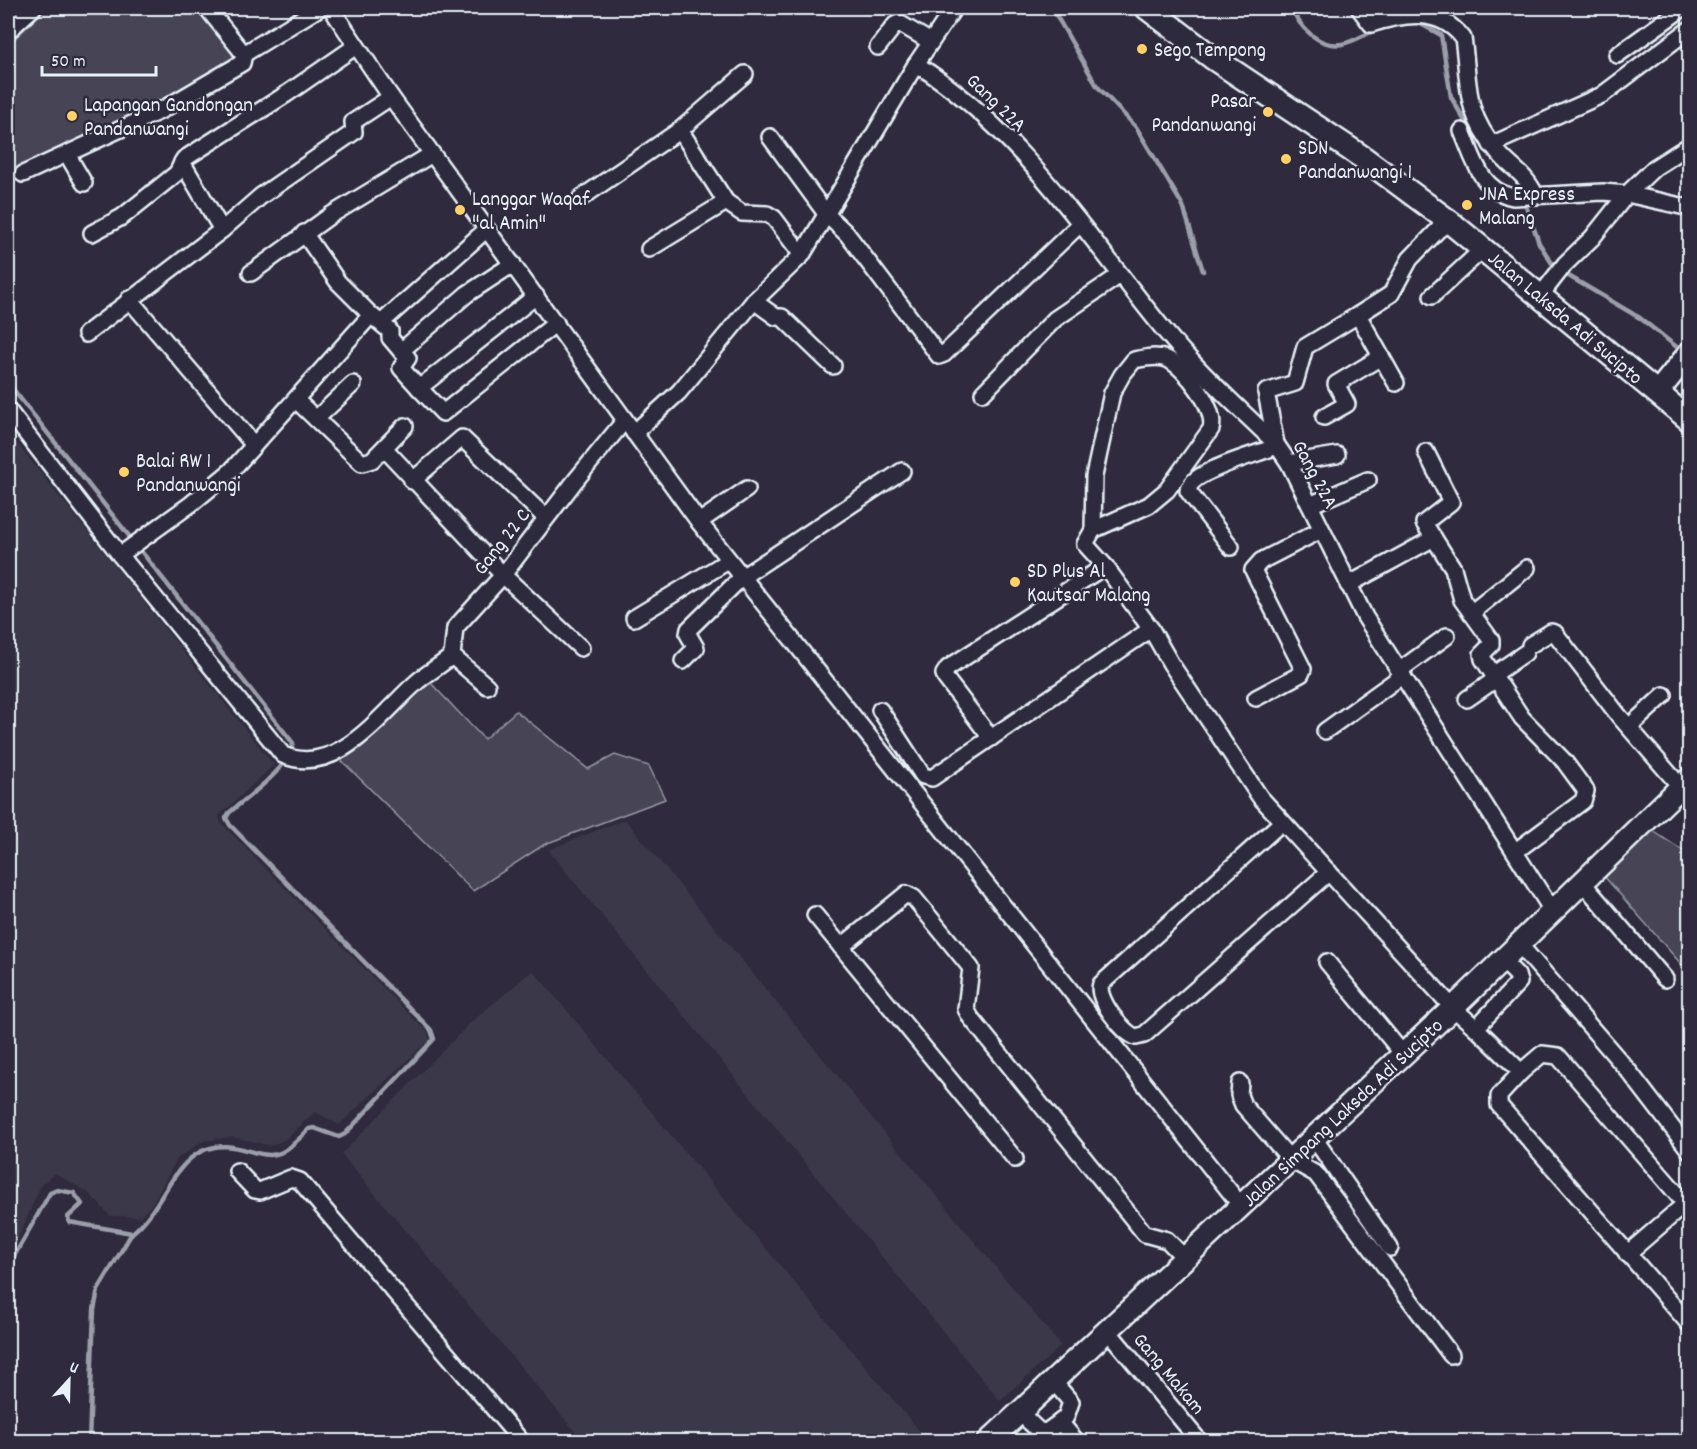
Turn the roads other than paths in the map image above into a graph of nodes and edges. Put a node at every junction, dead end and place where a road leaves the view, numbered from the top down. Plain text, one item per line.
1 (33, 8) edge
2 (207, 8) edge
3 (319, 8) edge
4 (331, 8) edge
5 (1147, 8) edge
6 (1359, 8) edge
7 (1683, 8) edge
8 (946, 11) edge
9 (1689, 29) edge
10 (8, 31) edge
11 (931, 42) junction
12 (356, 46) junction
13 (878, 47) dead end
14 (244, 54) junction
15 (1617, 55) dead end
16 (916, 64) junction
17 (745, 74) dead end
18 (391, 97) junction
19 (680, 130) junction
20 (1462, 131) dead end
21 (770, 137) dead end
22 (1491, 145) junction
23 (1689, 145) edge
24 (67, 154) junction
25 (432, 154) junction
26 (182, 162) junction
27 (23, 174) dead end
28 (84, 183) dead end
29 (1627, 194) junction
30 (1535, 196) junction
31 (581, 198) dead end
32 (726, 202) junction
33 (1689, 208) edge
34 (827, 215) junction
35 (1450, 222) junction
36 (1080, 224) junction
37 (488, 229) junction
38 (222, 230) junction
39 (92, 233) dead end
40 (304, 233) junction
41 (649, 249) dead end
42 (1483, 249) junction
43 (802, 255) junction
44 (513, 264) junction
45 (250, 273) dead end
46 (1120, 276) junction
47 (1547, 287) junction
48 (536, 296) junction
49 (1432, 296) dead end
50 (129, 299) junction
51 (754, 301) junction
52 (1358, 315) junction
53 (376, 319) junction
54 (556, 323) junction
55 (86, 334) dead end
56 (401, 351) junction
57 (1381, 357) junction
58 (1685, 357) edge
59 (833, 366) dead end
60 (353, 384) dead end
61 (1396, 384) dead end
62 (419, 388) junction
63 (982, 393) dead end
64 (1657, 393) junction
65 (296, 400) junction
66 (8, 410) edge
67 (1324, 417) dead end
68 (316, 419) junction
69 (1689, 420) edge
70 (405, 426) dead end
71 (630, 427) junction
72 (254, 445) junction
73 (1277, 445) junction
74 (385, 449) junction
75 (1426, 452) dead end
76 (1338, 455) dead end
77 (1289, 463) junction
78 (902, 471) dead end
79 (1368, 480) dead end
80 (412, 481) junction
81 (747, 489) dead end
82 (1310, 506) junction
83 (546, 518) junction
84 (699, 522) junction
85 (1093, 530) junction
86 (1321, 530) junction
87 (1434, 538) junction
88 (1231, 547) dead end
89 (130, 548) junction
90 (728, 561) junction
91 (1105, 566) junction
92 (1527, 568) dead end
93 (503, 575) junction
94 (742, 577) junction
95 (1348, 585) junction
96 (1471, 613) junction
97 (634, 618) dead end
98 (1151, 628) junction
99 (1447, 636) dead end
100 (581, 648) dead end
101 (452, 656) junction
102 (683, 661) dead end
103 (1401, 673) junction
104 (1495, 677) junction
105 (487, 686) dead end
106 (1664, 695) dead end
107 (1256, 698) dead end
108 (1467, 699) dead end
109 (880, 710) dead end
110 (1629, 728) junction
111 (1325, 731) dead end
112 (991, 738) junction
113 (1685, 782) edge
114 (1282, 822) junction
115 (1515, 852) junction
116 (1329, 872) junction
117 (1583, 883) junction
118 (1553, 912) junction
119 (815, 915) dead end
120 (1519, 944) junction
121 (841, 947) junction
122 (1502, 960) junction
123 (1327, 962) dead end
124 (1665, 979) dead end
125 (1453, 1008) junction
126 (1476, 1028) junction
127 (1403, 1054) junction
128 (1521, 1072) junction
129 (1240, 1083) dead end
130 (1314, 1138) junction
131 (1689, 1151) edge
132 (1015, 1159) dead end
133 (1292, 1160) junction
134 (237, 1171) dead end
135 (1687, 1206) edge
136 (1242, 1207) junction
137 (1390, 1248) dead end
138 (1628, 1254) junction
139 (1184, 1257) junction
140 (1689, 1325) edge
141 (1108, 1331) junction
142 (1451, 1355) dead end
143 (1054, 1382) junction
144 (1020, 1413) junction
145 (1060, 1422) junction
146 (522, 1442) edge
147 (988, 1442) edge
148 (1077, 1442) edge
149 (1200, 1442) edge

1 - 10 street
2 - 14 street
3 - 14 street
4 - 12 street
5 - 35 main road, Jalan Laksda Adi Sucipto
6 - 22 street
7 - 15 street
8 - 11 street, Gang 22 C
9 - 22 street
11 - 13 street
11 - 16 street, Gang 22 C
12 - 18 street
12 - 26 street
14 - 24 street
16 - 34 street, Gang 22 C
16 - 36 street, Gang 22A
17 - 19 street
18 - 25 street
18 - 38 street
19 - 31 street
19 - 32 street
20 - 30 street
21 - 34 street
22 - 30 street
23 - 29 street
24 - 27 street
24 - 28 street
25 - 37 street
25 - 40 street
26 - 38 street
26 - 39 street
29 - 30 street
29 - 33 street
29 - 47 street
32 - 41 street
32 - 43 street
34 - 36 street
34 - 43 street, Gang 22 C
35 - 42 main road, Jalan Laksda Adi Sucipto
35 - 52 street
36 - 46 street, Gang 22A
37 - 44 street
37 - 53 street
38 - 50 street
40 - 45 street
40 - 53 street
42 - 47 main road, Jalan Laksda Adi Sucipto
42 - 49 street
43 - 51 street, Gang 22 C
44 - 48 street
44 - 56 street
46 - 63 street
46 - 73 street, Gang 22A
47 - 64 main road, Jalan Laksda Adi Sucipto
48 - 54 street
48 - 62 street
50 - 55 street
50 - 72 street
51 - 59 street
51 - 71 street, Gang 22 C
52 - 57 street
52 - 73 street
53 - 56 street
53 - 65 street
54 - 62 street
54 - 71 street
56 - 62 street
57 - 61 street
57 - 67 street
58 - 64 street
60 - 68 street
64 - 69 main road, Jalan Laksda Adi Sucipto
65 - 68 street
65 - 72 street
66 - 89 street
68 - 74 street
70 - 74 street
71 - 83 street, Gang 22 C
71 - 84 street
72 - 89 street
73 - 77 street, Gang 22A
73 - 88 street
74 - 80 street
75 - 87 street
76 - 77 street
77 - 82 street, Gang 22A
78 - 94 street
79 - 82 street
80 - 83 street
80 - 93 street
81 - 84 street
82 - 86 street, Gang 22A
83 - 93 street, Gang 22 C
84 - 90 street
85 - 85 street
85 - 91 street
86 - 95 street, Gang 22A
86 - 107 street
87 - 95 street
87 - 96 street
89 - 101 street
90 - 94 street
90 - 97 street
91 - 98 street
91 - 112 street
92 - 96 street
93 - 100 street
93 - 101 street, Gang 22 C
94 - 102 street
94 - 136 street
95 - 103 street, Gang 22A
96 - 104 street
98 - 112 street
98 - 114 street
99 - 103 street
101 - 105 street
103 - 111 street
103 - 115 street, Gang 22A
104 - 108 street
104 - 110 street
104 - 115 street
106 - 110 street
109 - 112 street
110 - 113 street
113 - 117 street, Jalan Simpang Laksda Adi Sucipto
114 - 116 street
114 - 116 street
115 - 118 street, Gang 22A
116 - 125 street
117 - 118 street, Jalan Simpang Laksda Adi Sucipto
117 - 124 street
118 - 120 street, Jalan Simpang Laksda Adi Sucipto
119 - 121 street
120 - 122 street, Jalan Simpang Laksda Adi Sucipto
120 - 131 street
121 - 132 street
121 - 139 street
122 - 125 street, Jalan Simpang Laksda Adi Sucipto
122 - 126 street
123 - 127 street
125 - 126 street
125 - 127 street, Jalan Simpang Laksda Adi Sucipto
126 - 128 street
127 - 130 street, Jalan Simpang Laksda Adi Sucipto
128 - 135 street
128 - 138 street
129 - 133 street
130 - 133 street, Jalan Simpang Laksda Adi Sucipto
130 - 137 street
133 - 136 street, Jalan Simpang Laksda Adi Sucipto
133 - 142 street
134 - 146 street
135 - 138 street
136 - 139 street, Jalan Simpang Laksda Adi Sucipto
138 - 140 street
139 - 141 street, Jalan Simpang Laksda Adi Sucipto
141 - 143 street, Jalan Simpang Laksda Adi Sucipto
141 - 149 street, Gang Makam
143 - 144 street, Jalan Simpang Laksda Adi Sucipto
143 - 145 street
144 - 145 street
144 - 147 street, Jalan Simpang Laksda Adi Sucipto
145 - 148 street

